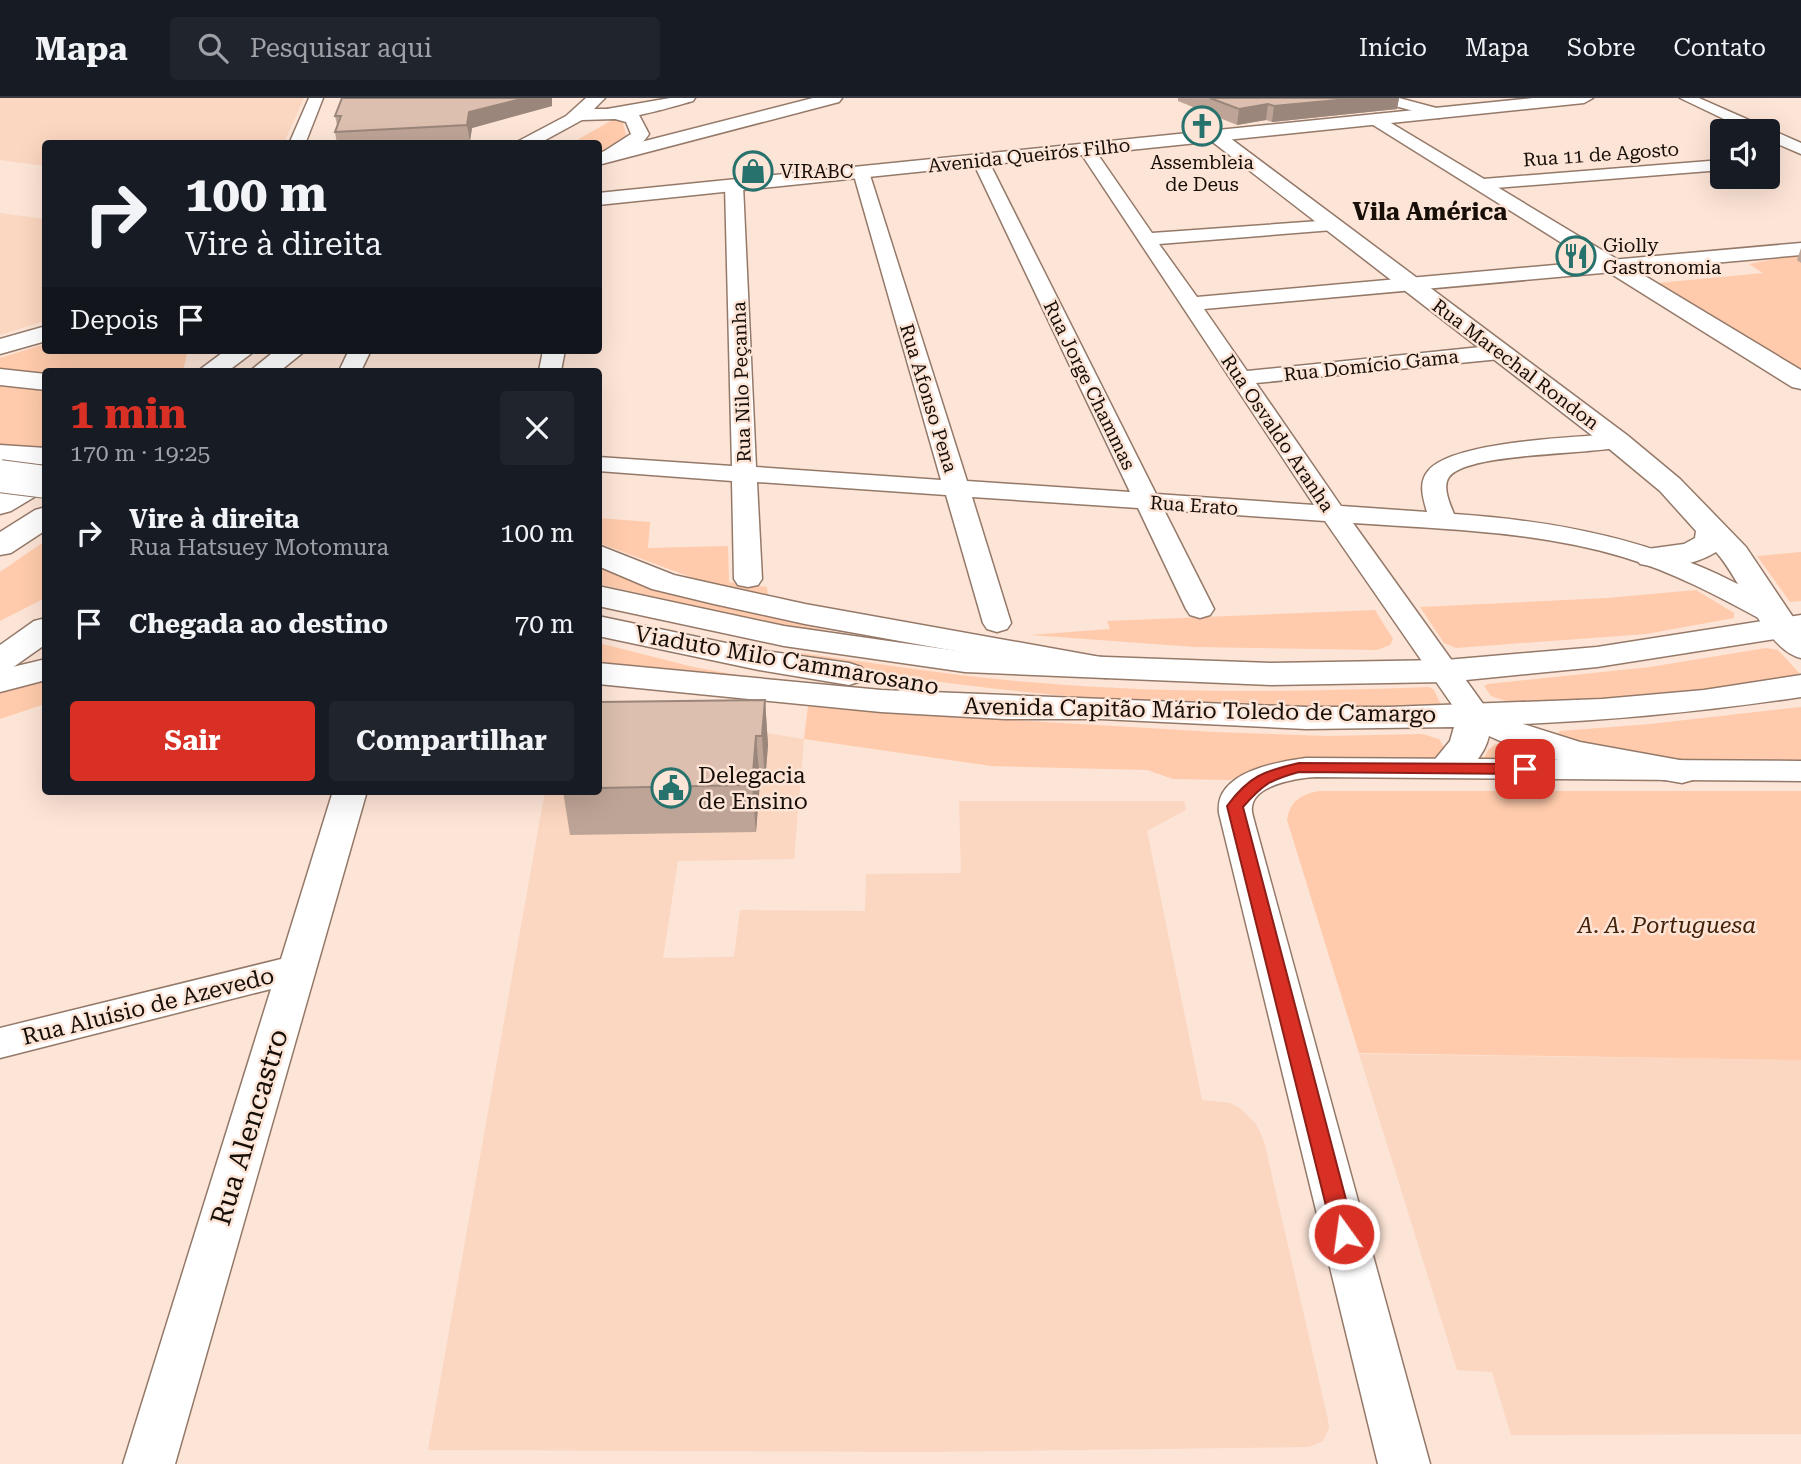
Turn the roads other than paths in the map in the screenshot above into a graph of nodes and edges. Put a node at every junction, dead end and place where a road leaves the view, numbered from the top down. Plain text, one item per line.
1 (316, 98) edge
2 (596, 98) edge
3 (622, 98) edge
4 (688, 98) edge
5 (833, 98) edge
6 (1382, 98) edge
7 (1584, 98) edge
8 (1687, 98) edge
9 (1439, 113) junction
10 (607, 114) junction
11 (578, 116) junction
12 (1376, 119) junction
13 (1735, 119) edge
14 (640, 134) junction
15 (1216, 136) junction
16 (686, 137) junction
17 (299, 140) edge
18 (530, 140) edge
19 (564, 140) edge
20 (1780, 143) edge
21 (1086, 149) junction
22 (1797, 156) edge
23 (604, 158) edge
24 (980, 160) junction
25 (1710, 166) edge
26 (861, 172) junction
27 (1483, 184) junction
28 (734, 185) junction
29 (602, 199) edge
30 (1333, 225) junction
31 (1147, 239) junction
32 (1801, 248) edge
33 (1615, 265) junction
34 (1411, 284) junction
35 (1191, 304) junction
36 (42, 333) edge
37 (0, 347) edge
38 (1500, 352) junction
39 (237, 354) edge
40 (304, 360) edge
41 (216, 368) edge
42 (275, 368) edge
43 (0, 377) edge
44 (1241, 378) junction
45 (1801, 381) edge
46 (42, 382) edge
47 (1617, 441) junction
48 (0, 453) edge
49 (42, 457) edge
50 (602, 464) edge
51 (744, 474) junction
52 (0, 476) edge
53 (42, 479) edge
54 (42, 481) edge
55 (956, 488) junction
56 (1146, 501) junction
57 (0, 505) edge
58 (1333, 514) junction
59 (42, 519) edge
60 (1443, 521) junction
61 (1712, 530) junction
62 (0, 546) edge
63 (602, 556) edge
64 (1651, 557) junction
65 (748, 579) dead end
66 (602, 597) edge
67 (1200, 609) dead end
68 (42, 613) edge
69 (997, 623) dead end
70 (602, 627) edge
71 (1789, 629) edge
72 (42, 631) edge
73 (0, 632) edge
74 (0, 661) edge
75 (1106, 668) junction
76 (42, 670) edge
77 (1446, 671) junction
78 (602, 673) edge
79 (0, 681) edge
80 (1801, 686) edge
81 (1101, 708) junction
82 (1475, 715) junction
83 (1447, 768) junction
84 (1682, 771) junction
85 (1801, 771) edge
86 (349, 795) edge
87 (296, 969) junction
88 (0, 1043) edge
89 (149, 1464) edge
90 (1404, 1464) edge

1 - 17 street
2 - 11 main road
3 - 10 main road
4 - 10 street
5 - 16 main road
6 - 9 street
7 - 9 main road, Avenida Queirós Filho
8 - 13 street
9 - 12 main road, Avenida Queirós Filho
10 - 11 main road
10 - 14 main road
10 - 19 main road
11 - 18 main road
12 - 15 main road, Avenida Queirós Filho
12 - 27 main road
14 - 16 main road
14 - 23 main road
15 - 21 main road, Avenida Queirós Filho
15 - 30 main road, Rua Marechal Rondon
16 - 23 main road
20 - 22 street
21 - 24 main road, Avenida Queirós Filho
21 - 31 street, Rua Osvaldo Aranha
24 - 26 main road, Avenida Queirós Filho
24 - 56 street, Rua Jorge Chammas
25 - 27 street, Rua 11 de Agosto
26 - 28 main road, Avenida Queirós Filho
26 - 55 street, Rua Afonso Pena
27 - 33 main road
28 - 29 main road, Avenida Queirós Filho
28 - 51 street, Rua Nilo Peçanha
30 - 31 street
30 - 34 main road, Rua Marechal Rondon
31 - 35 street, Rua Osvaldo Aranha
32 - 33 street
33 - 34 street
33 - 45 main road
34 - 35 street
34 - 38 main road, Rua Marechal Rondon
35 - 44 street, Rua Osvaldo Aranha
36 - 37 main road
38 - 44 street, Rua Domício Gama
38 - 47 main road, Rua Marechal Rondon
39 - 41 main road
40 - 42 main road
43 - 46 main road
44 - 58 street, Rua Osvaldo Aranha
47 - 60 street
47 - 61 main road, Rua Marechal Rondon
48 - 49 main road
50 - 51 street, Rua Erato
51 - 55 street, Rua Erato
51 - 65 street, Rua Nilo Peçanha
52 - 54 main road, bridge
53 - 57 main road
55 - 56 street, Rua Erato
55 - 69 street, Rua Afonso Pena
56 - 58 street, Rua Erato
56 - 67 street, Rua Jorge Chammas
58 - 60 street, Rua Erato
58 - 77 street, Rua Osvaldo Aranha
59 - 62 main road
60 - 64 street, Rua Erato
61 - 64 main road
61 - 71 main road, Rua Marechal Rondon
63 - 75 main road
64 - 71 street, Rua Erato
66 - 75 main road, Viaduto Milo Cammarosano
68 - 73 main road
70 - 81 main road, Viaduto Milo Cammarosano
71 - 77 main road, Avenida Capitão Mário Toledo de Camargo
72 - 74 main road
75 - 77 main road, Avenida Capitão Mário Toledo de Camargo
76 - 79 main road
77 - 82 street, Rua Osvaldo Aranha
78 - 81 main road, Avenida Capitão Mário Toledo de Camargo
80 - 82 main road, Avenida Capitão Mário Toledo de Camargo
81 - 82 main road, Avenida Capitão Mário Toledo de Camargo
82 - 83 main road
82 - 84 main road
83 - 84 street
83 - 90 street
84 - 85 street
86 - 87 street, Rua Alencastro
87 - 88 street, Rua Aluísio de Azevedo
87 - 89 street, Rua Alencastro

